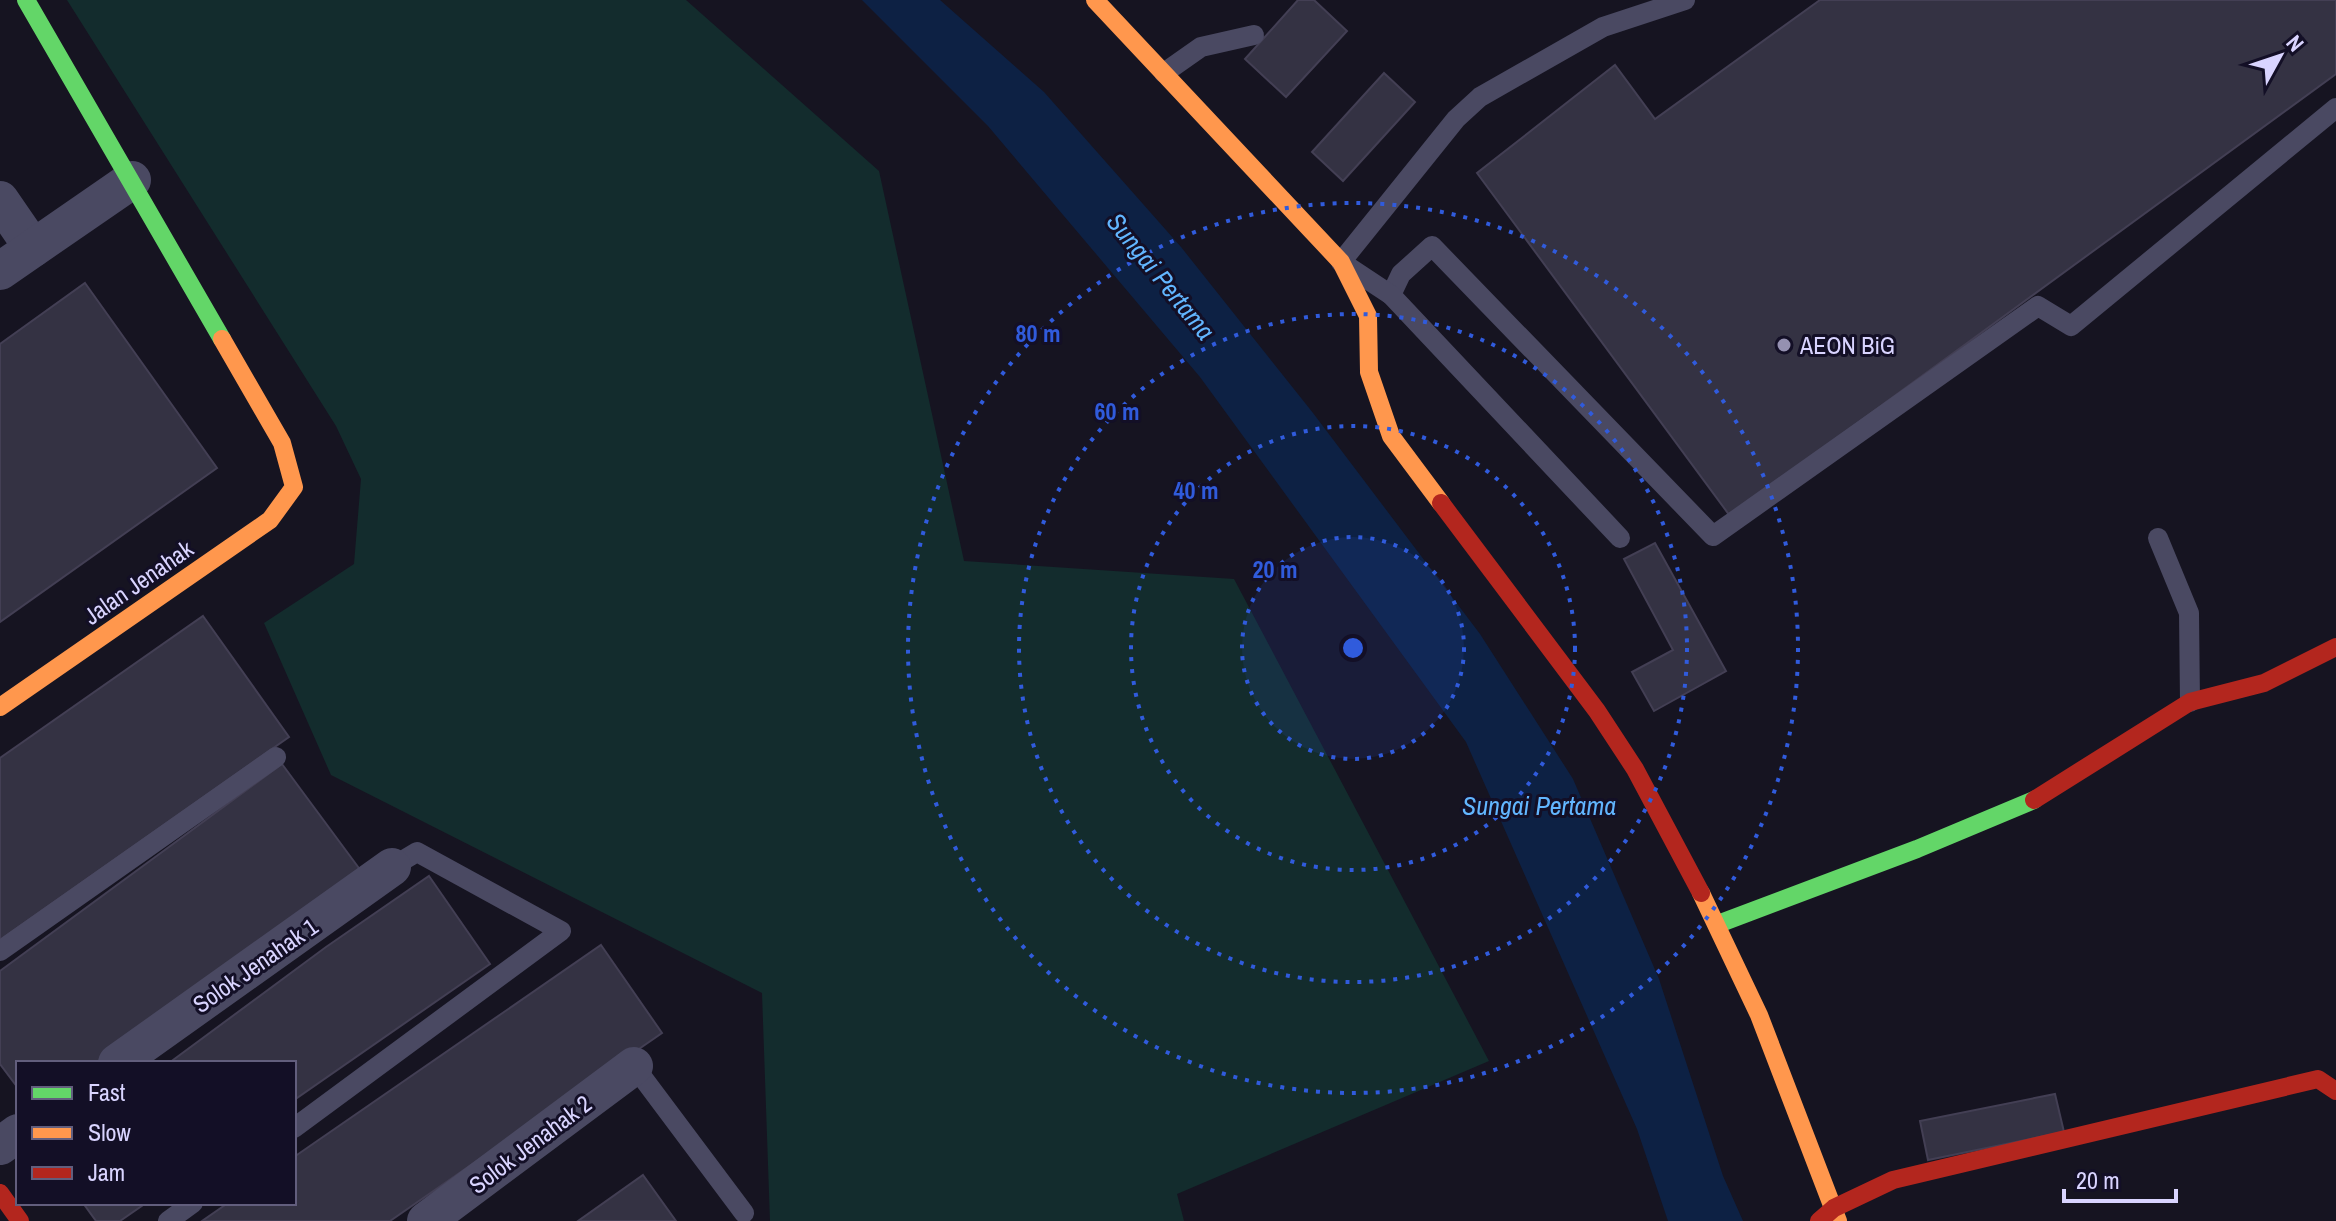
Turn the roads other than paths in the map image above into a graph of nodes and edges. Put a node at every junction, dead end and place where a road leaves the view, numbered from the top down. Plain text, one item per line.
1 (26, 0) edge
2 (1095, 0) edge
3 (1685, 0) edge
4 (1254, 35) dead end
5 (1164, 73) junction
6 (2336, 108) edge
7 (132, 180) junction
8 (0, 200) edge
9 (33, 248) junction
10 (1341, 262) junction
11 (0, 271) edge
12 (1391, 295) junction
13 (1620, 538) dead end
14 (2158, 538) dead end
15 (2336, 647) edge
16 (2190, 702) junction
17 (0, 707) edge
18 (276, 757) dead end
19 (392, 867) joint
20 (1718, 924) junction
21 (0, 951) edge
22 (120, 1061) edge
23 (634, 1066) joint
24 (2336, 1067) edge
25 (2318, 1079) junction
26 (2336, 1091) edge
27 (296, 1127) edge
28 (0, 1193) edge
29 (190, 1205) edge
30 (744, 1213) dead end
31 (1836, 1215) edge
32 (20, 1221) edge
33 (168, 1221) edge
34 (426, 1221) edge
35 (1819, 1221) edge

1 - 7 street
2 - 5 street
3 - 10 lane
4 - 5 lane
5 - 10 street
6 - 12 lane
7 - 9 street
7 - 17 street, Jalan Jenahak
8 - 9 street
9 - 11 street
10 - 12 lane
10 - 20 street
12 - 13 lane
14 - 16 lane
15 - 16 street
16 - 20 street
18 - 21 lane
19 - 22 street, Solok Jenahak 1
19 - 27 lane
20 - 31 street
23 - 30 lane
23 - 34 street, Solok Jenahak 2
24 - 25 lane
25 - 26 street
25 - 31 street
28 - 32 street
29 - 33 lane
31 - 35 street

